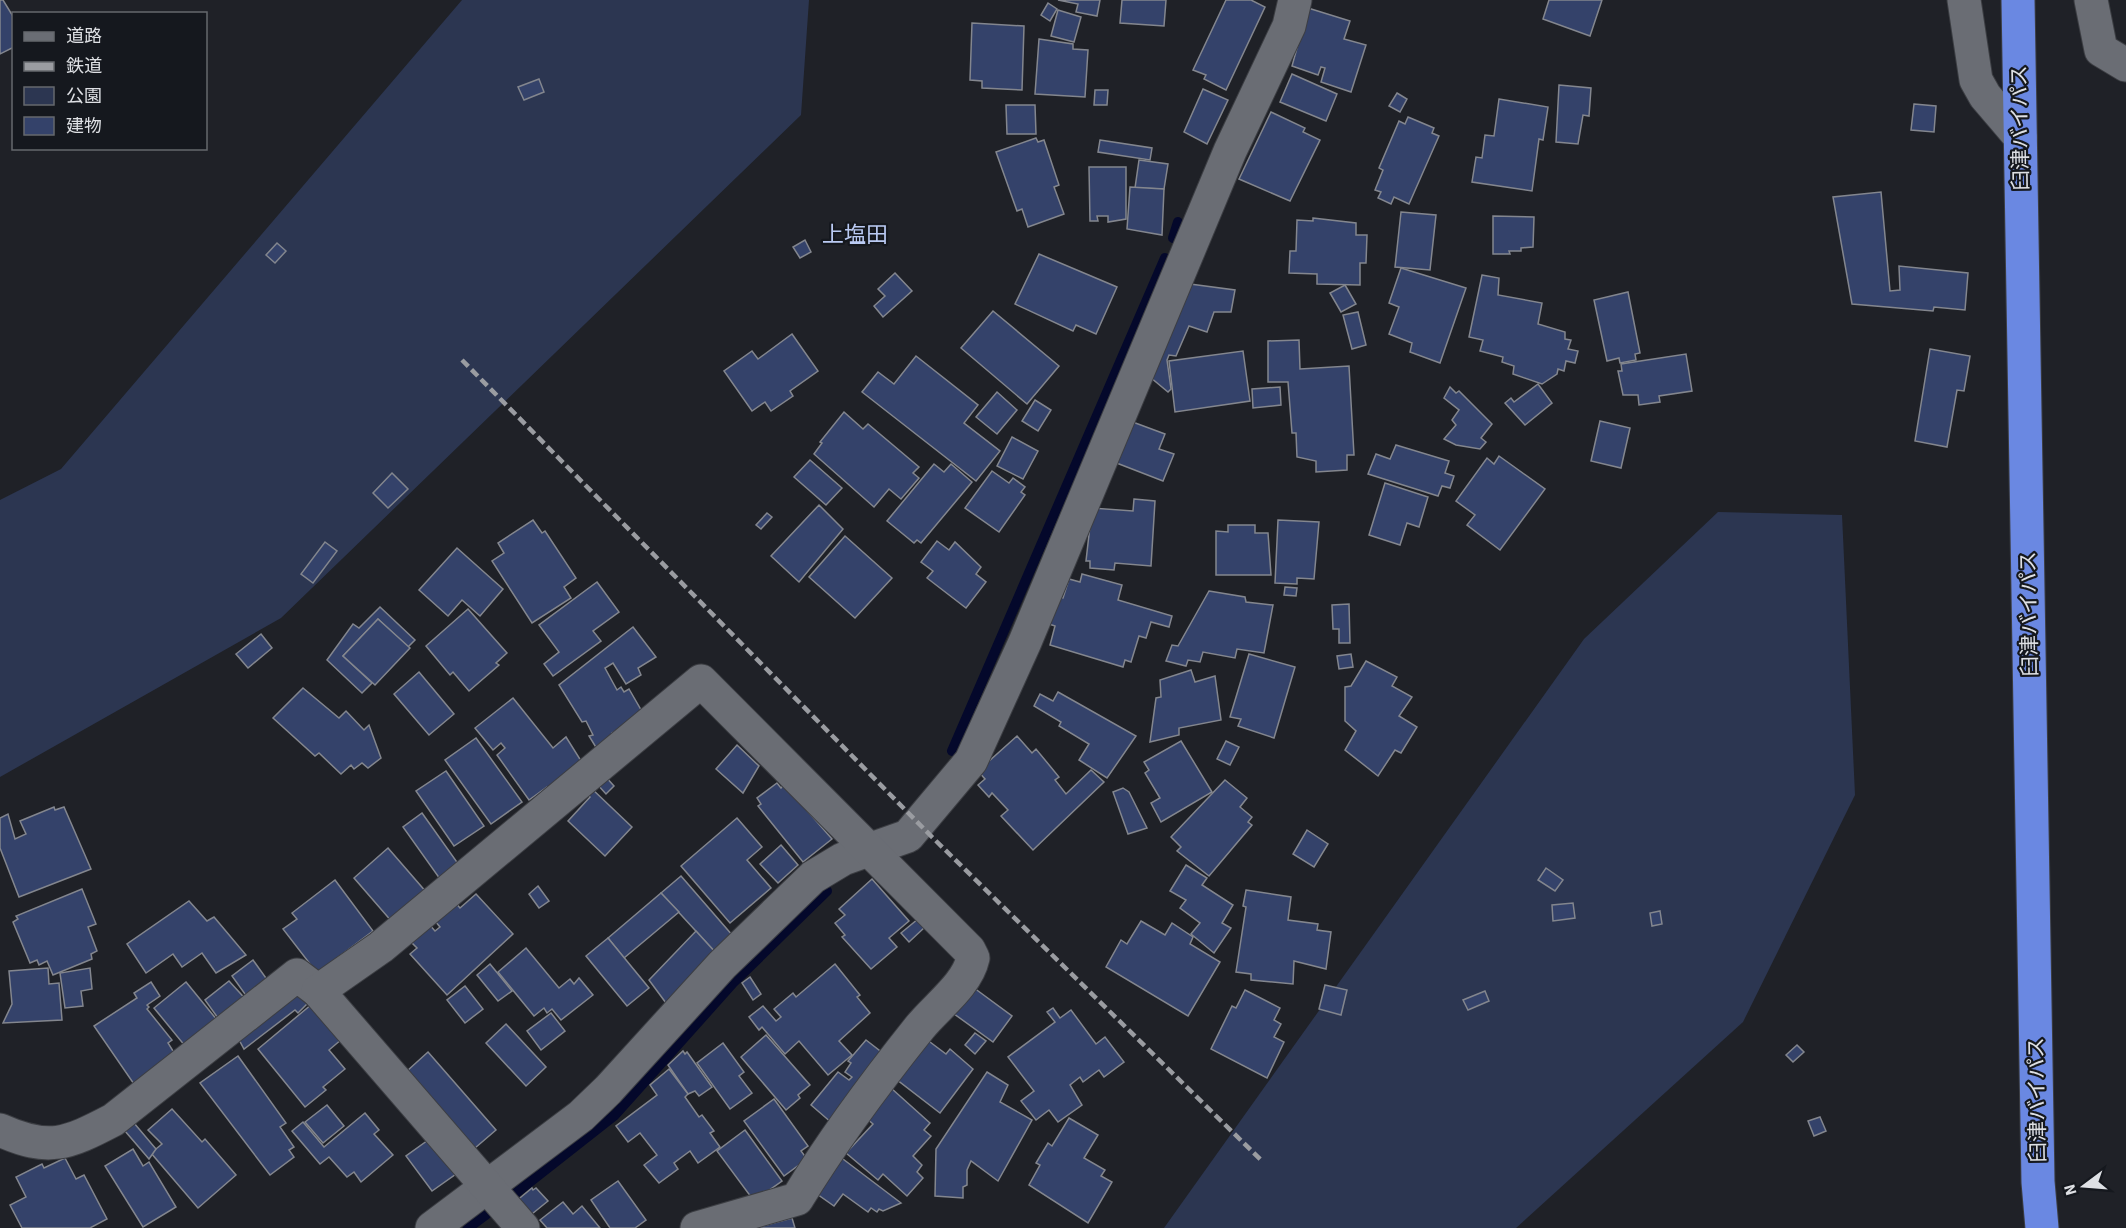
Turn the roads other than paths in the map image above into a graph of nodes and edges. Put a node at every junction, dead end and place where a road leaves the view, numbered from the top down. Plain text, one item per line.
1 (1295, 0) edge
2 (1965, 0) edge
3 (2018, 0) edge
4 (2091, 0) edge
5 (2126, 65) edge
6 (2020, 137) junction
7 (872, 850) junction
8 (318, 991) junction
9 (0, 1130) edge
10 (488, 1186) junction
11 (432, 1228) edge
12 (523, 1228) edge
13 (697, 1228) edge
14 (2042, 1228) edge

1 - 7 street
2 - 6 street
3 - 6 highway, 臼津バイパス
4 - 5 street
6 - 14 highway, 臼津バイパス
7 - 8 street
7 - 10 street
7 - 13 street
8 - 9 street
8 - 10 street
10 - 11 street
10 - 12 street

